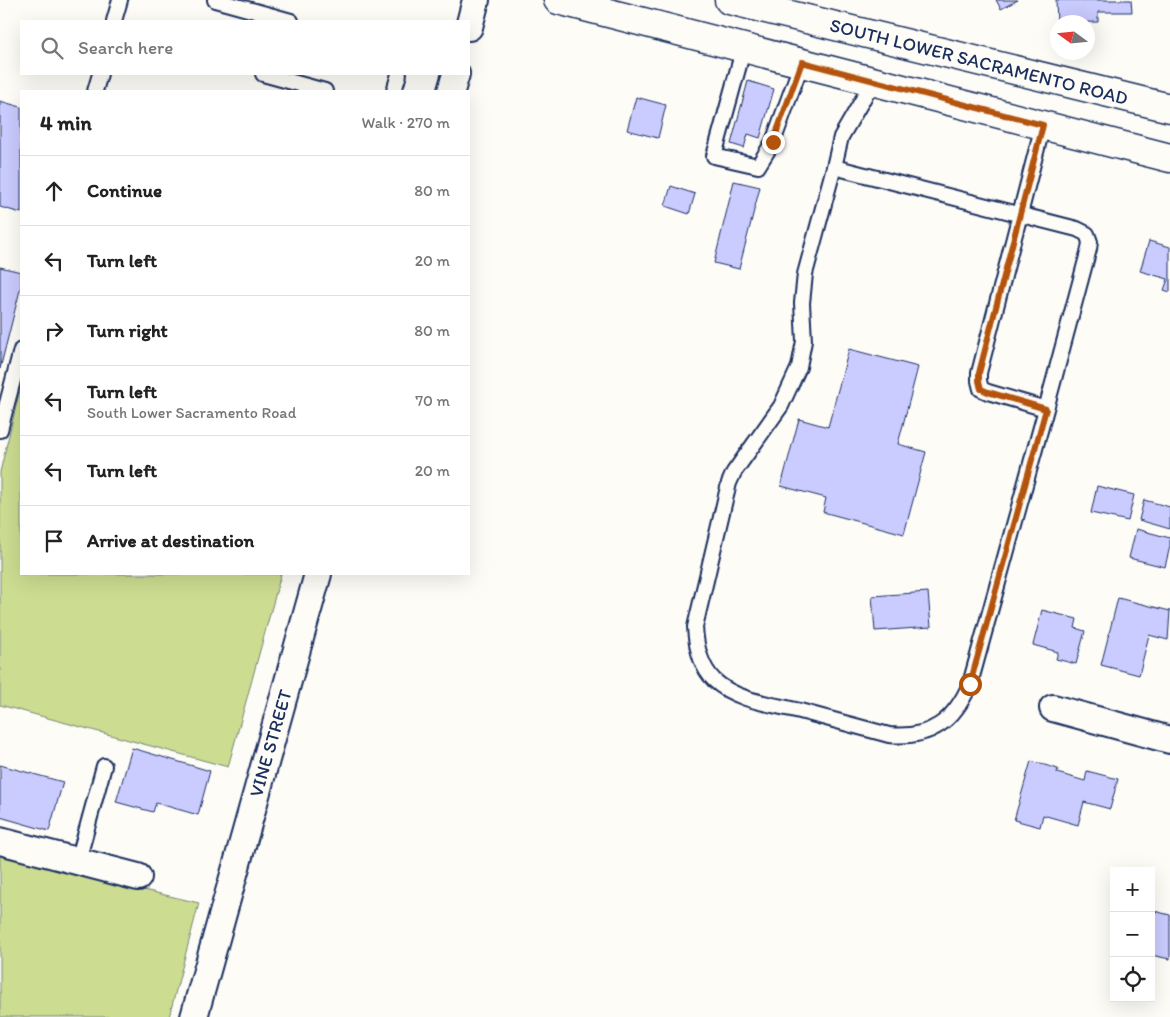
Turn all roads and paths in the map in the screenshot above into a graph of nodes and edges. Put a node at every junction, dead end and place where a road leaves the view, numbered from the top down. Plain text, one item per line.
1 (120, 0) edge
2 (215, 0) edge
3 (476, 0) edge
4 (558, 0) edge
5 (729, 0) edge
6 (114, 20) edge
7 (287, 20) edge
8 (470, 23) edge
9 (744, 47) junction
10 (802, 62) junction
11 (100, 75) edge
12 (267, 75) edge
13 (399, 75) edge
14 (456, 75) edge
15 (874, 80) junction
16 (96, 90) edge
17 (321, 90) edge
18 (394, 90) edge
19 (451, 90) edge
20 (1170, 108) edge
21 (1043, 125) junction
22 (1170, 158) edge
23 (834, 166) junction
24 (1020, 215) junction
25 (20, 354) edge
26 (1046, 409) junction
27 (0, 430) edge
28 (318, 575) edge
29 (1053, 708) dead end
30 (1170, 740) edge
31 (104, 766) dead end
32 (0, 841) edge
33 (78, 861) junction
34 (138, 877) dead end
35 (194, 1017) edge

1 - 6 lane
2 - 7 lane
3 - 8 street
4 - 9 main road
5 - 20 main road, SOUTH LOWER SACRAMENTO ROAD
9 - 10 main road
9 - 10 lane
10 - 15 main road
11 - 16 lane
12 - 17 lane
13 - 18 lane
14 - 19 street
15 - 21 main road
15 - 23 lane
21 - 22 main road
21 - 24 lane
23 - 24 lane
23 - 26 lane
24 - 26 lane
24 - 26 lane
25 - 27 lane
28 - 35 street, VINE STREET
29 - 30 street
31 - 33 lane
32 - 33 street
33 - 34 street

